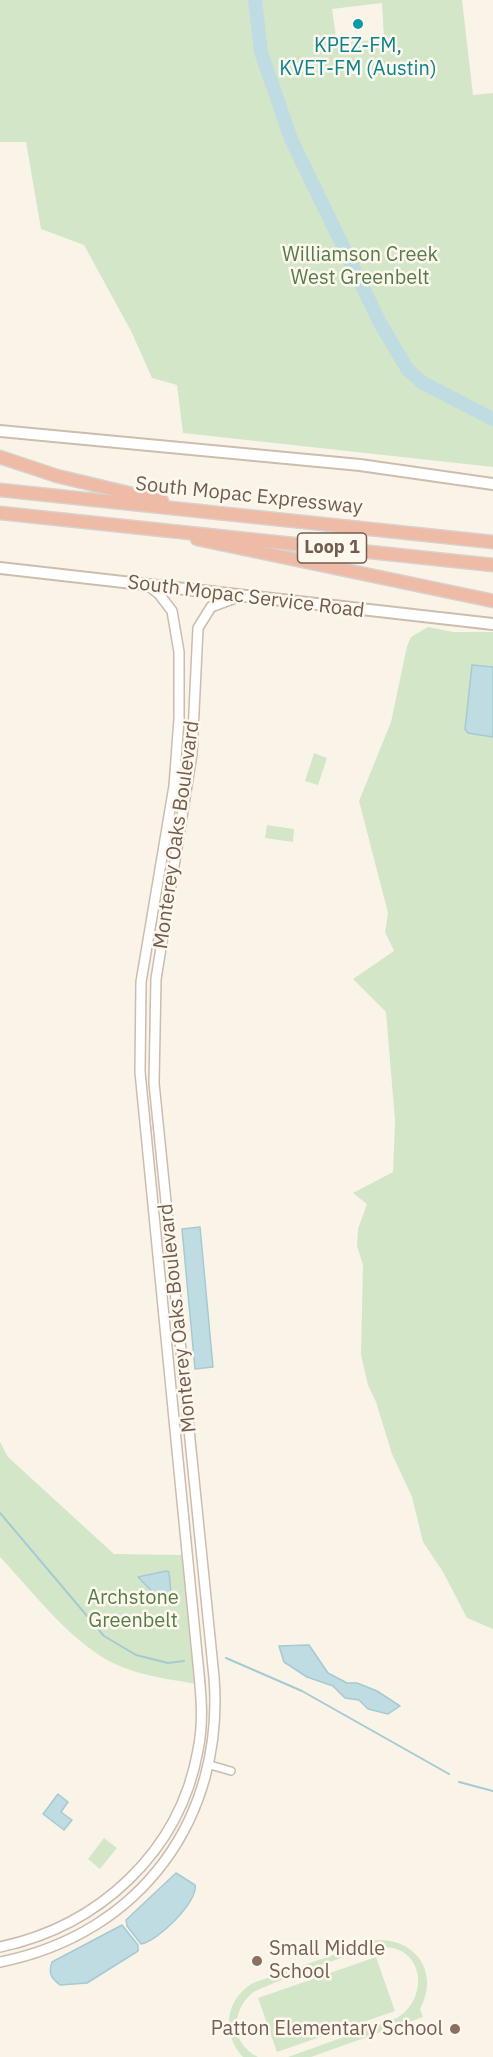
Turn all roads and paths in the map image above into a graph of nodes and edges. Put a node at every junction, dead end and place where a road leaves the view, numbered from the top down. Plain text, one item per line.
1 (0, 431) edge
2 (0, 457) edge
3 (493, 484) edge
4 (0, 490) edge
5 (186, 509) junction
6 (0, 513) edge
7 (170, 531) junction
8 (493, 542) edge
9 (493, 565) edge
10 (0, 568) edge
11 (147, 585) junction
12 (243, 596) junction
13 (493, 602) edge
14 (493, 624) edge
15 (210, 1765) junction
16 (231, 1771) dead end
17 (0, 1947) edge
18 (0, 1962) edge

1 - 3 main road
2 - 5 highway
4 - 5 highway, South Mopac Expressway / Loop 1
5 - 8 highway, South Mopac Expressway / Loop 1
6 - 7 highway, Loop 1
7 - 9 highway, Loop 1
7 - 13 highway
10 - 11 main road, South Mopac Service Road
11 - 12 main road, South Mopac Service Road
11 - 17 street, Monterey Oaks Boulevard
12 - 14 main road, South Mopac Service Road
12 - 15 street, Monterey Oaks Boulevard
15 - 16 street
15 - 18 street, Monterey Oaks Boulevard

